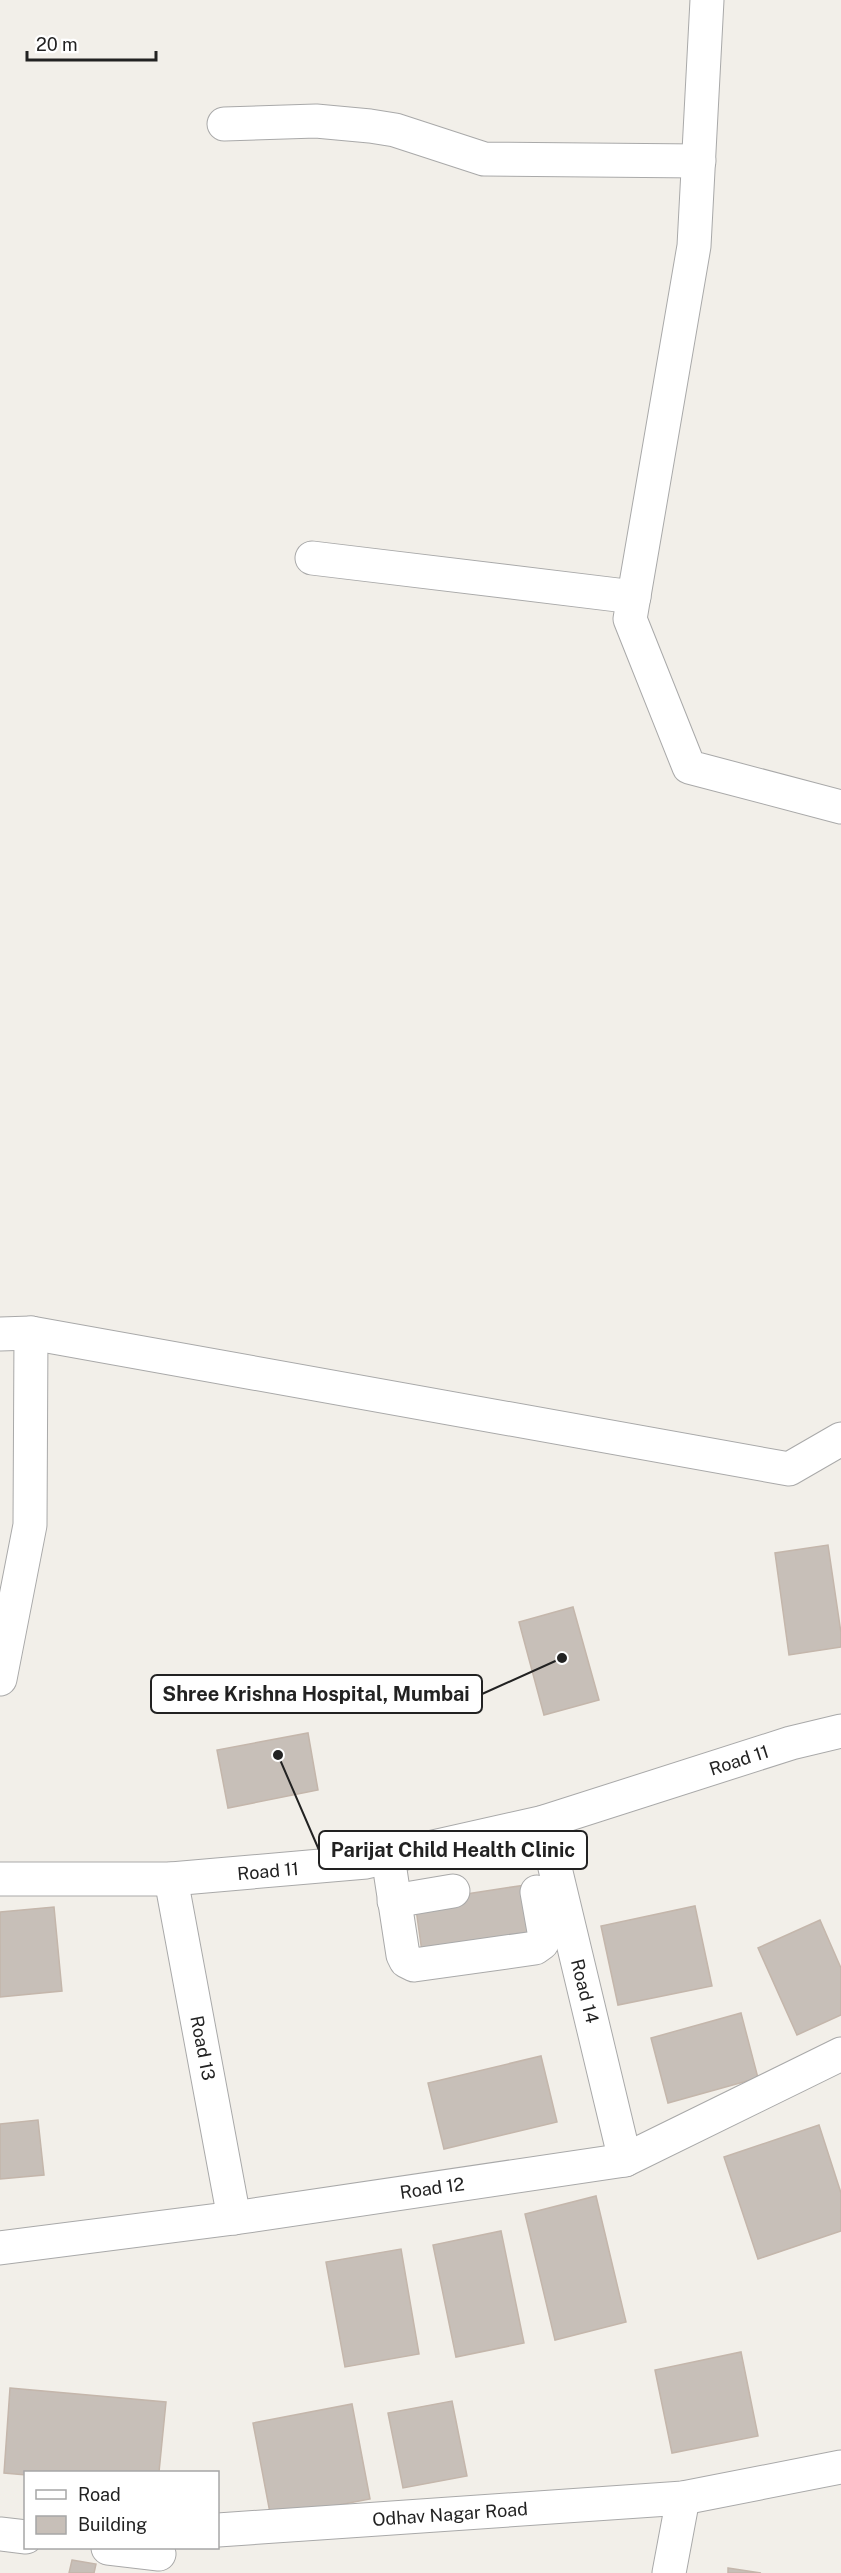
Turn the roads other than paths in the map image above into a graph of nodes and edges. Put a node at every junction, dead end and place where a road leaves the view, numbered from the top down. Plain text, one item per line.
1 (707, 0) edge
2 (224, 124) dead end
3 (699, 161) junction
4 (312, 558) dead end
5 (634, 597) junction
6 (841, 807) edge
7 (16, 1333) edge
8 (841, 1439) edge
9 (0, 1678) edge
10 (841, 1731) edge
11 (544, 1822) junction
12 (388, 1857) junction
13 (0, 1879) edge
14 (171, 1880) junction
15 (453, 1891) dead end
16 (537, 1892) dead end
17 (394, 1901) junction
18 (841, 2054) edge
19 (625, 2160) junction
20 (234, 2217) junction
21 (0, 2248) edge
22 (841, 2467) edge
23 (683, 2498) junction
24 (219, 2530) edge
25 (0, 2534) edge
26 (24, 2537) edge
27 (123, 2549) edge
28 (159, 2554) dead end
29 (669, 2573) edge

1 - 3 street
2 - 3 street
3 - 5 street
4 - 5 street
5 - 6 street
7 - 8 street
7 - 9 street
10 - 11 street, Road 11
11 - 12 street, Road 11
11 - 19 street, Road 14
12 - 14 street, Road 11
12 - 17 street
13 - 14 street, Road 11
14 - 20 street, Road 13
15 - 17 street
16 - 17 street
18 - 19 street, Road 12
19 - 20 street, Road 12
20 - 21 street, Road 12
22 - 23 street, Odhav Nagar Road
23 - 24 street, Odhav Nagar Road
23 - 29 street
25 - 26 street
27 - 28 street

